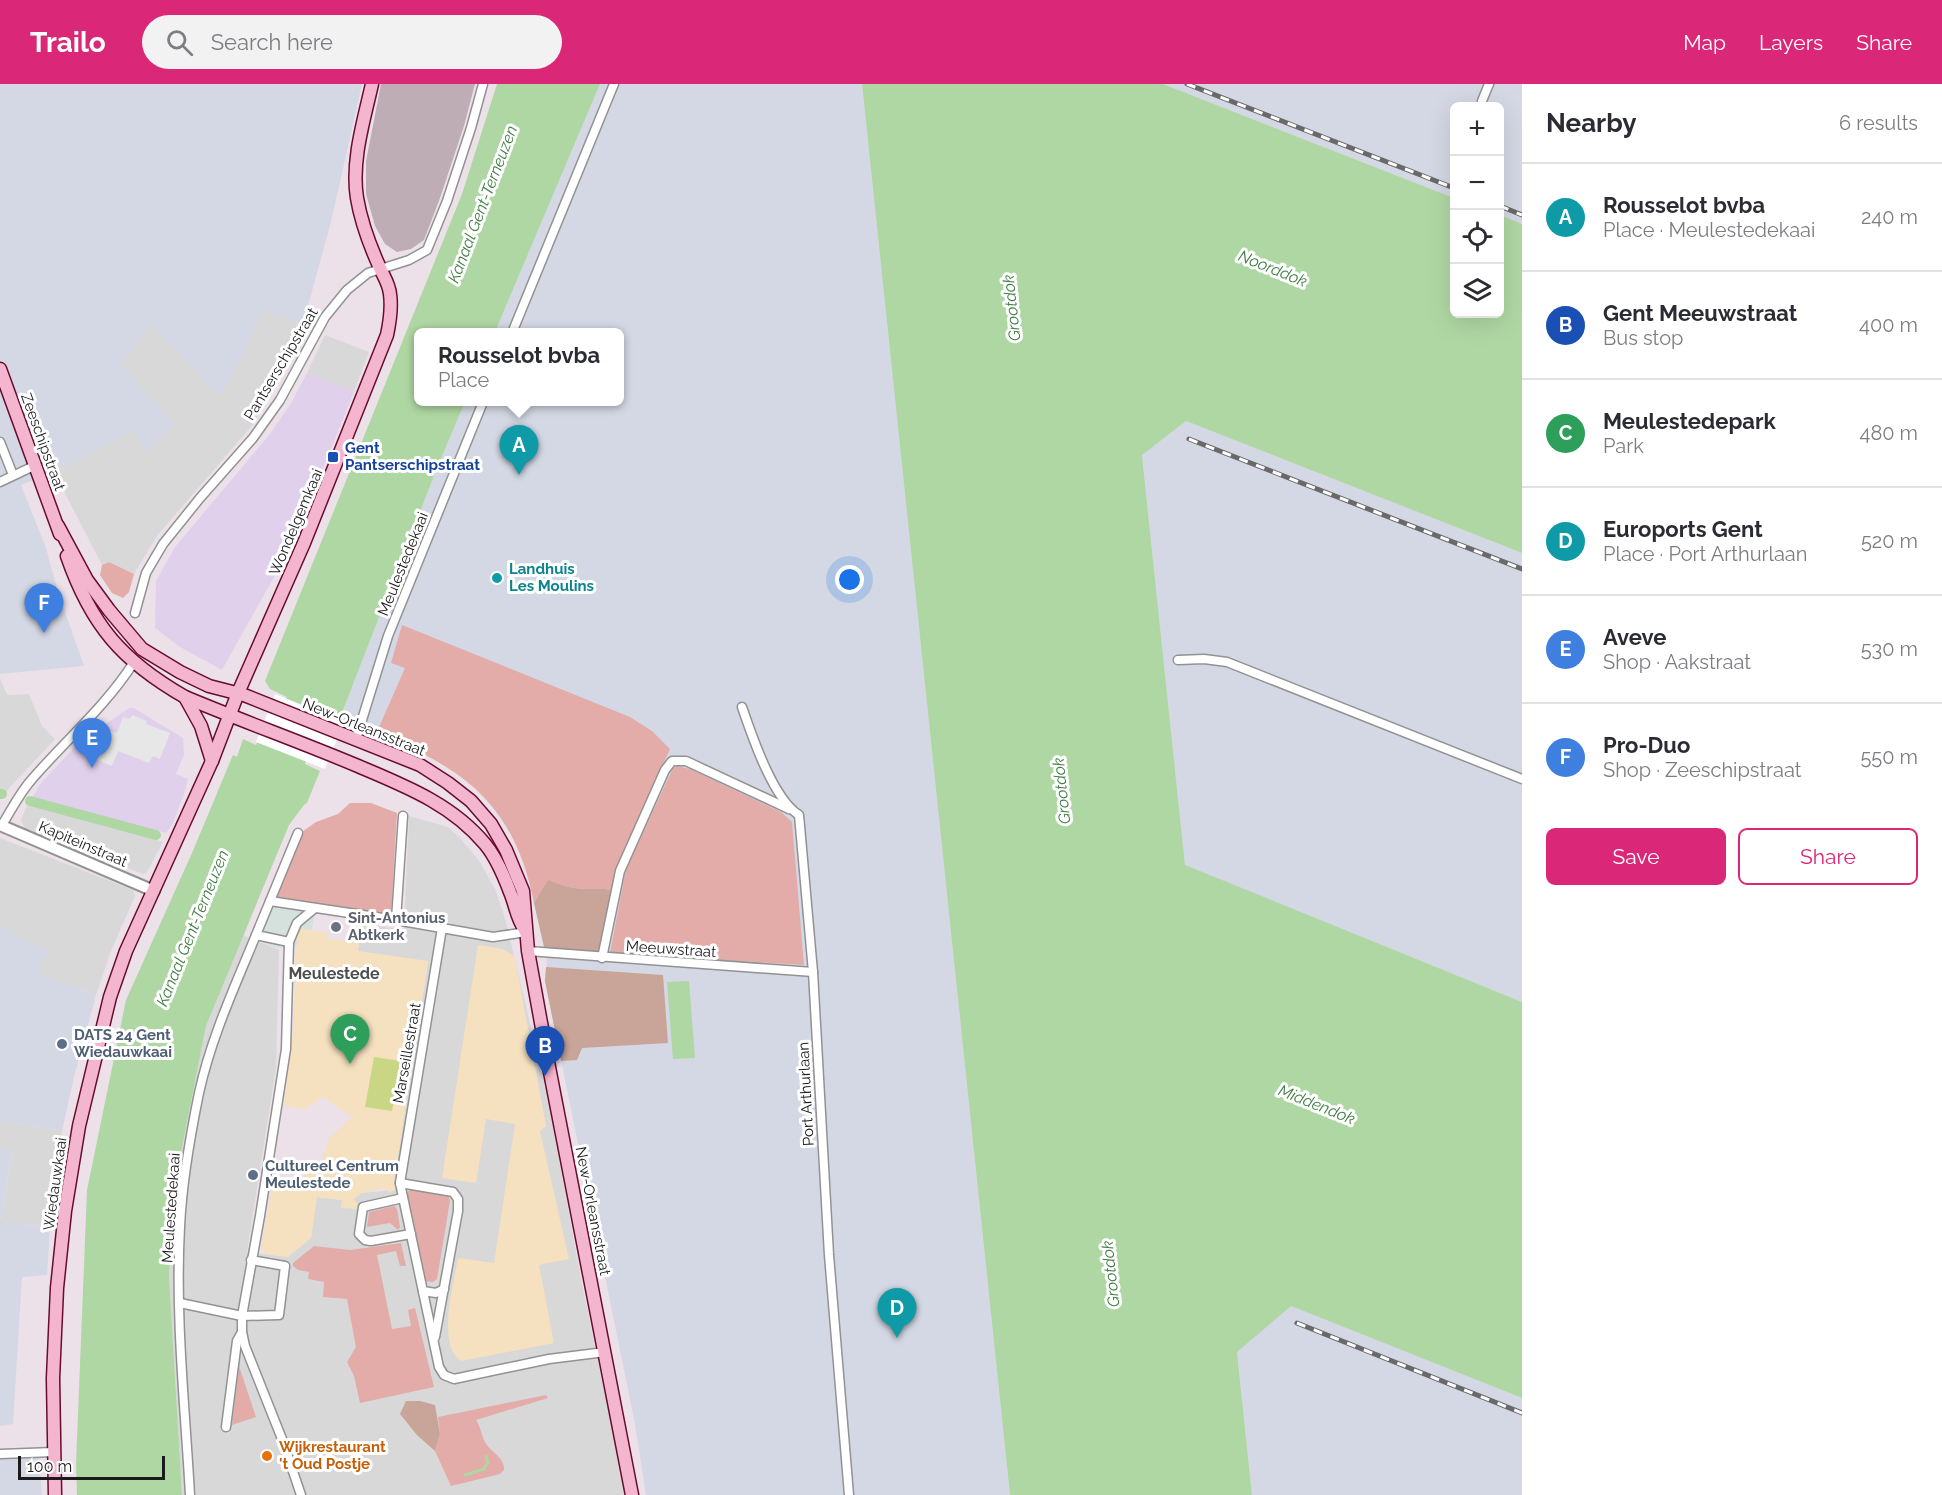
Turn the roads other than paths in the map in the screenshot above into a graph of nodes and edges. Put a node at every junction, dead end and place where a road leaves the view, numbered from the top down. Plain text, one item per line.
1 (372, 84) edge
2 (483, 84) edge
3 (614, 84) edge
4 (1489, 84) edge
5 (1482, 101) dead end
6 (380, 269) junction
7 (514, 328) edge
8 (0, 369) edge
9 (481, 406) edge
10 (0, 442) edge
11 (36, 465) junction
12 (13, 476) junction
13 (0, 482) edge
14 (58, 526) junction
15 (135, 613) dead end
16 (1178, 660) dead end
17 (134, 662) junction
18 (238, 693) junction
19 (185, 697) junction
20 (742, 706) dead end
21 (229, 715) junction
22 (356, 739) junction
23 (212, 761) junction
24 (1522, 779) edge
25 (790, 810) junction
26 (403, 816) dead end
27 (1, 825) edge
28 (298, 833) dead end
29 (154, 891) junction
30 (270, 901) junction
31 (313, 908) junction
32 (396, 920) junction
33 (442, 928) junction
34 (526, 932) junction
35 (255, 934) junction
36 (289, 942) junction
37 (528, 951) junction
38 (602, 958) junction
39 (813, 972) junction
40 (400, 1183) junction
41 (403, 1198) junction
42 (411, 1234) junction
43 (251, 1260) junction
44 (444, 1289) junction
45 (423, 1291) junction
46 (180, 1304) junction
47 (242, 1316) junction
48 (242, 1332) junction
49 (434, 1341) junction
50 (605, 1352) junction
51 (226, 1427) dead end
52 (54, 1452) junction
53 (0, 1454) edge
54 (55, 1495) edge
55 (190, 1495) edge
56 (301, 1495) edge
57 (633, 1495) edge
58 (849, 1495) edge

1 - 6 main road
2 - 6 street
3 - 7 street
4 - 5 street
6 - 15 street, Pantserschipstraat
6 - 18 main road, Wondelgemkaai
8 - 11 main road, Zeeschipstraat
9 - 22 street, Meulestedekaai
10 - 12 street
11 - 12 street
11 - 14 main road, Zeeschipstraat
12 - 13 street
14 - 17 main road, Zeeschipstraat
14 - 18 main road, Zeeschipstraat
16 - 24 street
17 - 19 main road, Zeeschipstraat
17 - 27 street
18 - 21 main road, Wondelgemkaai
18 - 22 main road, New-Orleansstraat
19 - 21 main road, Zeeschipstraat
19 - 23 main road
20 - 25 street, Port Arthurlaan
21 - 23 main road, Wondelgemkaai
21 - 34 main road, New-Orleansstraat
22 - 34 main road, New-Orleansstraat
23 - 29 main road, Wondelgemkaai
25 - 38 street
25 - 39 street, Port Arthurlaan
26 - 32 street
27 - 29 street, Kapiteinstraat
28 - 30 street
29 - 52 main road, Wiedauwkaai
30 - 31 street
30 - 35 street, Meulestedekaai
31 - 32 street
31 - 36 street
32 - 33 street
33 - 34 street
33 - 40 street, Marseillestraat
34 - 37 main road, New-Orleansstraat
35 - 36 street
35 - 46 street, Meulestedekaai
36 - 43 street
37 - 38 street, Meeuwstraat
37 - 50 main road, New-Orleansstraat
38 - 39 street, Meeuwstraat
39 - 58 street, Port Arthurlaan
40 - 41 street, Marseillestraat
40 - 44 street, Marseillestraat
41 - 42 street, Marseillestraat
41 - 42 street
42 - 45 street, Marseillestraat
43 - 47 street
43 - 47 street
44 - 45 street
44 - 49 street, Marseillestraat
45 - 49 street, Marseillestraat
46 - 47 street
46 - 55 street, Meulestedekaai
47 - 48 street
48 - 51 street
48 - 56 street
49 - 50 street, Marseillestraat
50 - 57 main road, New-Orleansstraat
52 - 53 street
52 - 54 main road, Wiedauwkaai

